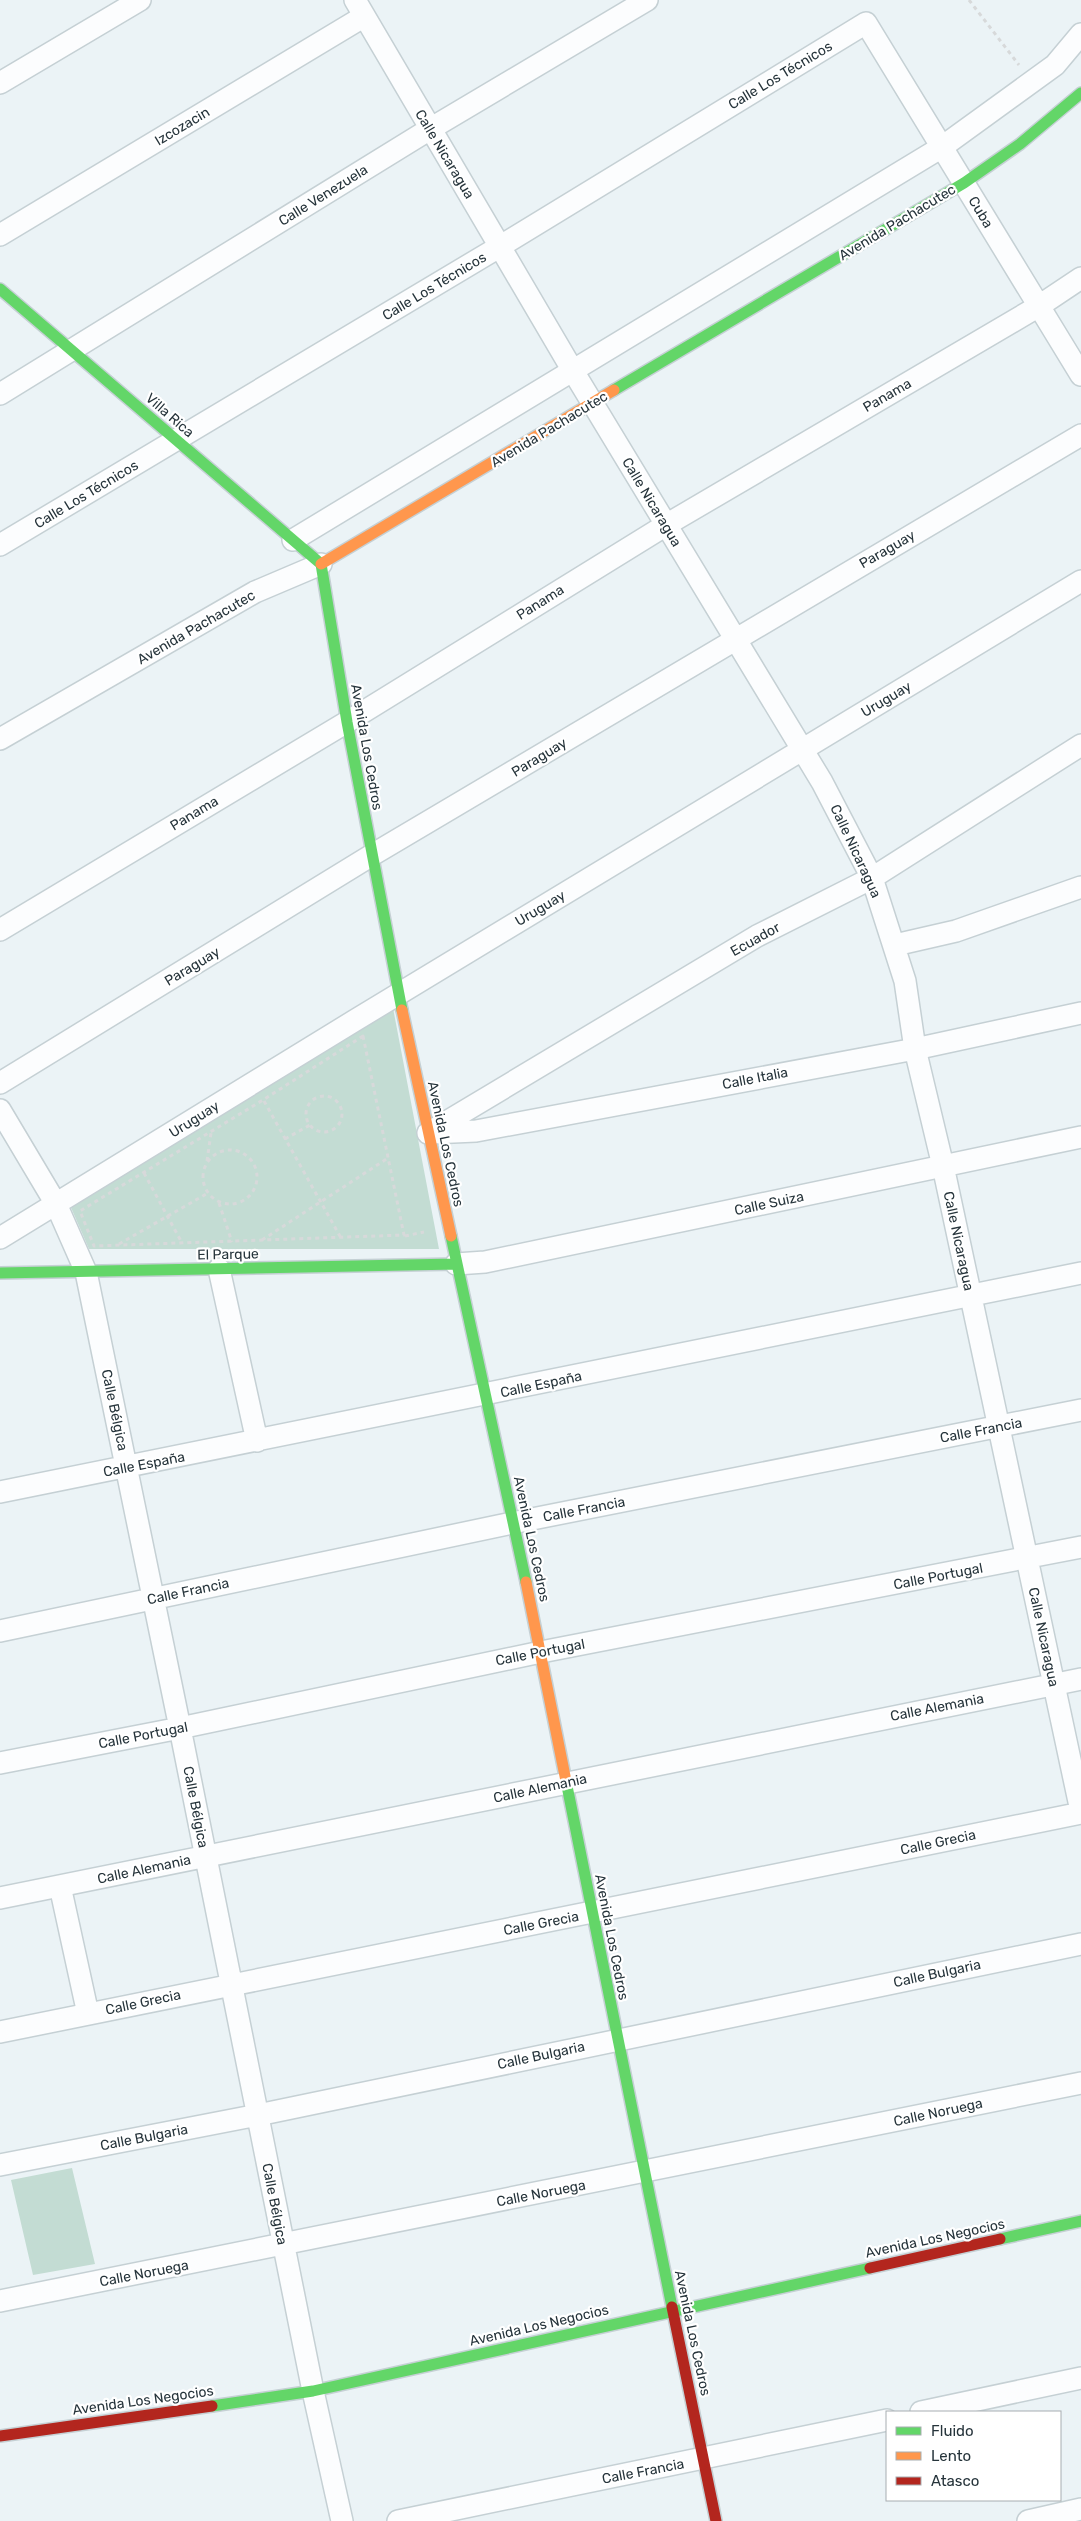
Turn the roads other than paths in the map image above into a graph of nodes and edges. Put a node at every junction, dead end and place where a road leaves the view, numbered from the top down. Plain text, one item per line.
1 (140, 0) edge
2 (647, 0) edge
3 (359, 8) edge
4 (866, 23) joint
5 (1081, 34) edge
6 (0, 84) edge
7 (1081, 93) edge
8 (430, 129) junction
9 (942, 147) junction
10 (964, 183) junction
11 (0, 235) edge
12 (499, 247) junction
13 (1081, 278) edge
14 (0, 289) edge
15 (1039, 306) junction
16 (72, 350) junction
17 (573, 371) junction
18 (1081, 375) edge
19 (0, 394) edge
20 (592, 403) junction
21 (1081, 436) edge
22 (177, 440) junction
23 (666, 525) junction
24 (293, 540) junction
25 (0, 545) edge
26 (321, 564) junction
27 (1081, 580) edge
28 (735, 639) junction
29 (346, 722) junction
30 (0, 738) edge
31 (1081, 745) edge
32 (802, 750) junction
33 (372, 855) junction
34 (872, 878) junction
35 (1081, 887) edge
36 (0, 930) edge
37 (895, 945) junction
38 (398, 994) junction
39 (1081, 1013) edge
40 (916, 1048) junction
41 (0, 1083) edge
42 (0, 1110) edge
43 (428, 1133) junction
44 (1081, 1137) edge
45 (943, 1166) junction
46 (56, 1204) junction
47 (0, 1238) edge
48 (456, 1264) junction
49 (229, 1269) junction
50 (0, 1272) edge
51 (86, 1272) junction
52 (1081, 1273) edge
53 (971, 1295) junction
54 (485, 1395) junction
55 (1081, 1410) edge
56 (999, 1427) junction
57 (257, 1441) junction
58 (127, 1468) junction
59 (0, 1492) edge
60 (512, 1523) junction
61 (1081, 1547) edge
62 (1027, 1559) junction
63 (153, 1598) junction
64 (0, 1631) edge
65 (541, 1652) junction
66 (1081, 1679) edge
67 (1054, 1684) junction
68 (180, 1728) junction
69 (0, 1763) edge
70 (566, 1782) junction
71 (1081, 1812) edge
72 (206, 1856) junction
73 (60, 1886) junction
74 (0, 1898) edge
75 (592, 1914) junction
76 (1081, 1944) edge
77 (231, 1983) junction
78 (88, 2014) junction
79 (0, 2032) edge
80 (616, 2039) junction
81 (1081, 2082) edge
82 (258, 2115) junction
83 (0, 2165) edge
84 (644, 2172) junction
85 (1081, 2222) edge
86 (284, 2245) junction
87 (0, 2301) edge
88 (674, 2310) junction
89 (1081, 2378) edge
90 (313, 2391) junction
91 (926, 2411) edge
92 (886, 2420) edge
93 (0, 2436) edge
94 (704, 2459) junction
95 (1081, 2510) edge
96 (342, 2521) edge
97 (398, 2521) edge
98 (716, 2521) edge
99 (1028, 2521) edge

1 - 6 street
2 - 8 street, Calle Venezuela
3 - 8 street, Calle Nicaragua
3 - 11 street, Izcozacin
4 - 9 street, Cuba
4 - 12 street, Calle Los Técnicos
5 - 9 street
7 - 10 street, Avenida Pachacutec
8 - 12 street, Calle Nicaragua
8 - 16 street, Calle Venezuela
9 - 10 street, Cuba
9 - 17 street
10 - 15 street, Cuba
10 - 20 street, Avenida Pachacutec
12 - 17 street, Calle Nicaragua
12 - 22 street, Calle Los Técnicos
13 - 15 street, Panama
14 - 16 street, Villa Rica
15 - 18 street, Cuba
15 - 23 street, Panama
16 - 19 street, Calle Venezuela
16 - 22 street, Villa Rica
17 - 20 street, Calle Nicaragua
17 - 24 street
20 - 23 street, Calle Nicaragua
20 - 26 street, Avenida Pachacutec
21 - 28 street, Paraguay
22 - 24 street, Villa Rica
22 - 25 street, Calle Los Técnicos
23 - 28 street, Calle Nicaragua
23 - 29 street, Panama
24 - 26 street, Villa Rica
26 - 29 street, Avenida Los Cedros
26 - 30 street, Avenida Pachacutec
27 - 32 street, Uruguay
28 - 32 street, Calle Nicaragua
28 - 33 street, Paraguay
29 - 33 street, Avenida Los Cedros
29 - 36 street, Panama
31 - 34 street, Ecuador
32 - 34 street, Calle Nicaragua
32 - 38 street, Uruguay
33 - 38 street, Avenida Los Cedros
33 - 41 street, Paraguay
34 - 37 street, Calle Nicaragua
34 - 43 street, Ecuador
35 - 37 street
37 - 40 street, Calle Nicaragua
38 - 43 street, Avenida Los Cedros
38 - 46 street, Uruguay
39 - 40 street, Calle Italia
40 - 43 street, Calle Italia
40 - 45 street, Calle Nicaragua
42 - 46 street, Calle Bélgica
43 - 48 street, Avenida Los Cedros
44 - 45 street, Calle Suiza
45 - 48 street, Calle Suiza
45 - 53 street, Calle Nicaragua
46 - 47 street, Uruguay
46 - 51 street, Calle Bélgica
48 - 49 street, El Parque
48 - 54 street, Avenida Los Cedros
49 - 51 street, El Parque
49 - 57 street
50 - 51 street, El Parque
51 - 58 street, Calle Bélgica
52 - 53 street, Calle España
53 - 54 street, Calle España
53 - 56 street, Calle Nicaragua
54 - 57 street, Calle España
54 - 60 street, Avenida Los Cedros
55 - 56 street, Calle Francia
56 - 60 street, Calle Francia
56 - 62 street, Calle Nicaragua
57 - 58 street, Calle España
58 - 59 street, Calle España
58 - 63 street, Calle Bélgica
60 - 63 street, Calle Francia
60 - 65 street, Avenida Los Cedros
61 - 62 street, Calle Portugal
62 - 65 street, Calle Portugal
62 - 67 street, Calle Nicaragua
63 - 64 street, Calle Francia
63 - 68 street, Calle Bélgica
65 - 68 street, Calle Portugal
65 - 70 street, Avenida Los Cedros
66 - 67 street, Calle Alemania
67 - 70 street, Calle Alemania
67 - 71 street, Calle Nicaragua
68 - 69 street, Calle Portugal
68 - 72 street, Calle Bélgica
70 - 72 street, Calle Alemania
70 - 75 street, Avenida Los Cedros
71 - 75 street, Calle Grecia
72 - 73 street, Calle Alemania
72 - 77 street, Calle Bélgica
73 - 74 street, Calle Alemania
73 - 78 street
75 - 77 street, Calle Grecia
75 - 80 street, Avenida Los Cedros
76 - 80 street, Calle Bulgaria
77 - 78 street, Calle Grecia
77 - 82 street, Calle Bélgica
78 - 79 street, Calle Grecia
80 - 82 street, Calle Bulgaria
80 - 84 street, Avenida Los Cedros
81 - 84 street, Calle Noruega
82 - 83 street, Calle Bulgaria
82 - 86 street, Calle Bélgica
84 - 86 street, Calle Noruega
84 - 88 street, Avenida Los Cedros
85 - 88 street, Avenida Los Negocios
86 - 87 street, Calle Noruega
86 - 90 street, Calle Bélgica
88 - 90 street, Avenida Los Negocios
88 - 94 street, Avenida Los Cedros
89 - 91 street
90 - 93 street, Avenida Los Negocios
90 - 96 street, Calle Bélgica
92 - 94 street, Calle Francia
94 - 97 street, Calle Francia
94 - 98 street, Avenida Los Cedros
95 - 99 street

